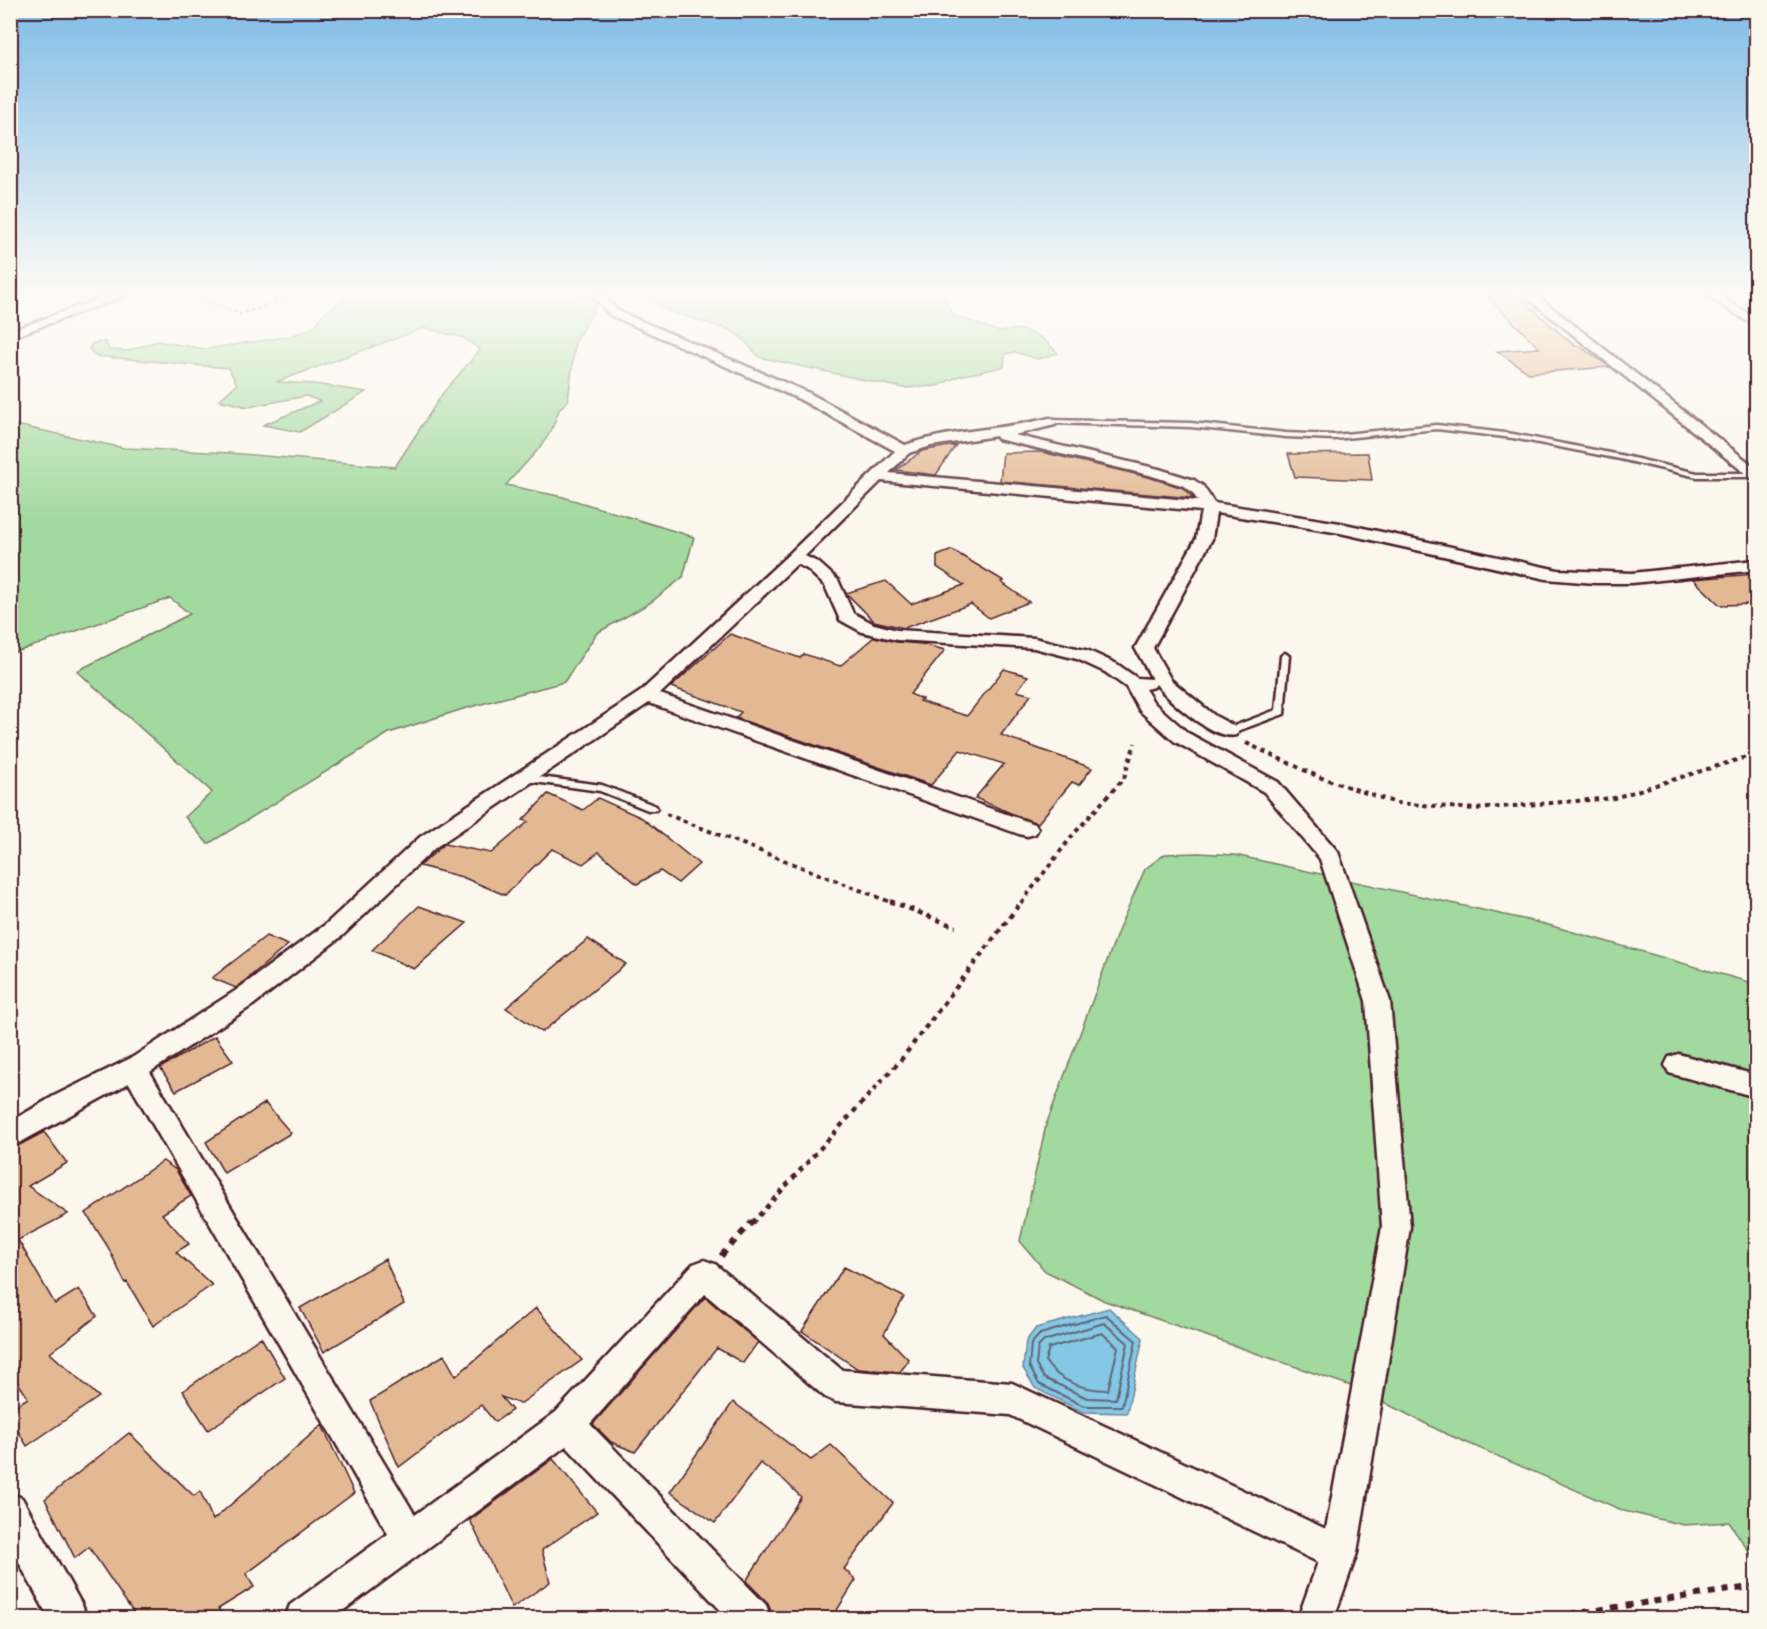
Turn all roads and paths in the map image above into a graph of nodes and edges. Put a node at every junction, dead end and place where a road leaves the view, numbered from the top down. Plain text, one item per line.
1 (749, 372) edge
2 (1625, 372) edge
3 (1050, 422) joint
4 (991, 432) junction
5 (904, 450) junction
6 (1756, 475) edge
7 (878, 476) junction
8 (1209, 507) junction
9 (795, 557) junction
10 (1756, 565) edge
11 (1285, 656) dead end
12 (1164, 683) junction
13 (1133, 684) junction
14 (647, 696) junction
15 (1229, 731) junction
16 (1135, 743) dead end
17 (1756, 754) edge
18 (524, 778) junction
19 (652, 808) joint
20 (1027, 829) dead end
21 (956, 927) dead end
22 (1678, 1065) dead end
23 (134, 1068) junction
24 (1756, 1086) edge
25 (10, 1136) edge
26 (705, 1274) junction
27 (568, 1424) junction
28 (10, 1510) edge
29 (411, 1541) junction
30 (1339, 1553) junction
31 (1756, 1586) edge
32 (69, 1618) edge
33 (303, 1618) edge
34 (753, 1618) edge
35 (1316, 1618) edge
36 (1557, 1618) edge

1 - 5 street
2 - 6 street
3 - 4 street
3 - 6 lane
4 - 5 street
4 - 8 street
5 - 7 street
7 - 8 street
7 - 9 street
8 - 10 street
8 - 12 street
9 - 13 street
9 - 14 street
11 - 15 lane
12 - 13 street
12 - 15 street
13 - 30 street
14 - 18 street
14 - 20 street
15 - 17 path
16 - 26 path
18 - 19 lane
18 - 23 street
19 - 21 path
22 - 24 street
23 - 25 street
23 - 29 street
26 - 27 street
26 - 30 street
27 - 29 street
27 - 34 street
28 - 32 street
29 - 33 street
30 - 35 street
31 - 36 path

